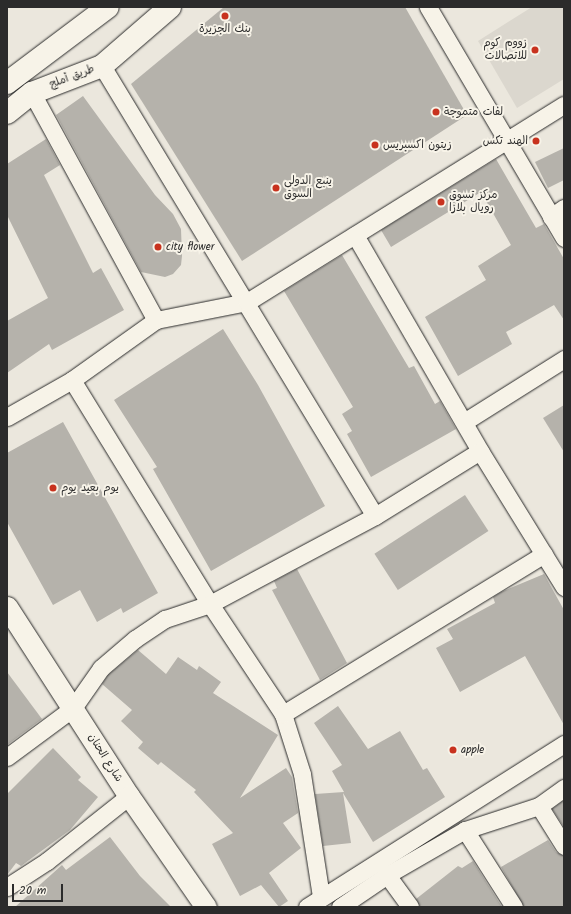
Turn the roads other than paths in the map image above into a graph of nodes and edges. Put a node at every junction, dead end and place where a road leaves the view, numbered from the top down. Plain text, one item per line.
1 (108, 7) edge
2 (170, 7) edge
3 (428, 7) edge
4 (102, 66) junction
5 (7, 83) edge
6 (32, 93) junction
7 (564, 105) edge
8 (7, 113) edge
9 (506, 141) junction
10 (557, 212) edge
11 (355, 235) junction
12 (564, 238) edge
13 (247, 302) junction
14 (156, 320) junction
15 (564, 359) edge
16 (72, 380) junction
17 (7, 417) edge
18 (464, 422) junction
19 (480, 450) junction
20 (374, 516) junction
21 (544, 554) junction
22 (564, 586) edge
23 (210, 604) junction
24 (7, 607) edge
25 (73, 708) junction
26 (283, 714) junction
27 (564, 744) edge
28 (7, 757) edge
29 (564, 788) edge
30 (129, 796) junction
31 (539, 806) junction
32 (465, 830) junction
33 (564, 846) edge
34 (387, 875) junction
35 (7, 887) edge
36 (321, 897) junction
37 (206, 907) edge
38 (307, 907) edge
39 (340, 907) edge
40 (410, 907) edge
41 (514, 907) edge

1 - 5 highway
2 - 4 highway, طريق أملج
3 - 9 street
4 - 6 highway, طريق أملج
4 - 13 street
6 - 8 highway, طريق أملج
6 - 14 street
7 - 9 street
9 - 10 street
9 - 11 street
10 - 12 street
11 - 13 street
11 - 18 street
13 - 14 street
13 - 20 street
14 - 16 street
15 - 18 street
16 - 17 street
16 - 23 street
18 - 19 street
19 - 20 street
19 - 21 street
20 - 23 street
21 - 22 street
21 - 26 street
23 - 25 street
23 - 26 street
24 - 25 main road, شارع الحنان
25 - 28 street
25 - 30 main road, شارع الحنان
26 - 36 street
27 - 36 street
29 - 31 street
30 - 35 street
30 - 37 main road, شارع الحنان
31 - 32 street
31 - 33 street
32 - 34 street
32 - 41 street
34 - 39 street
34 - 40 street
36 - 38 street

